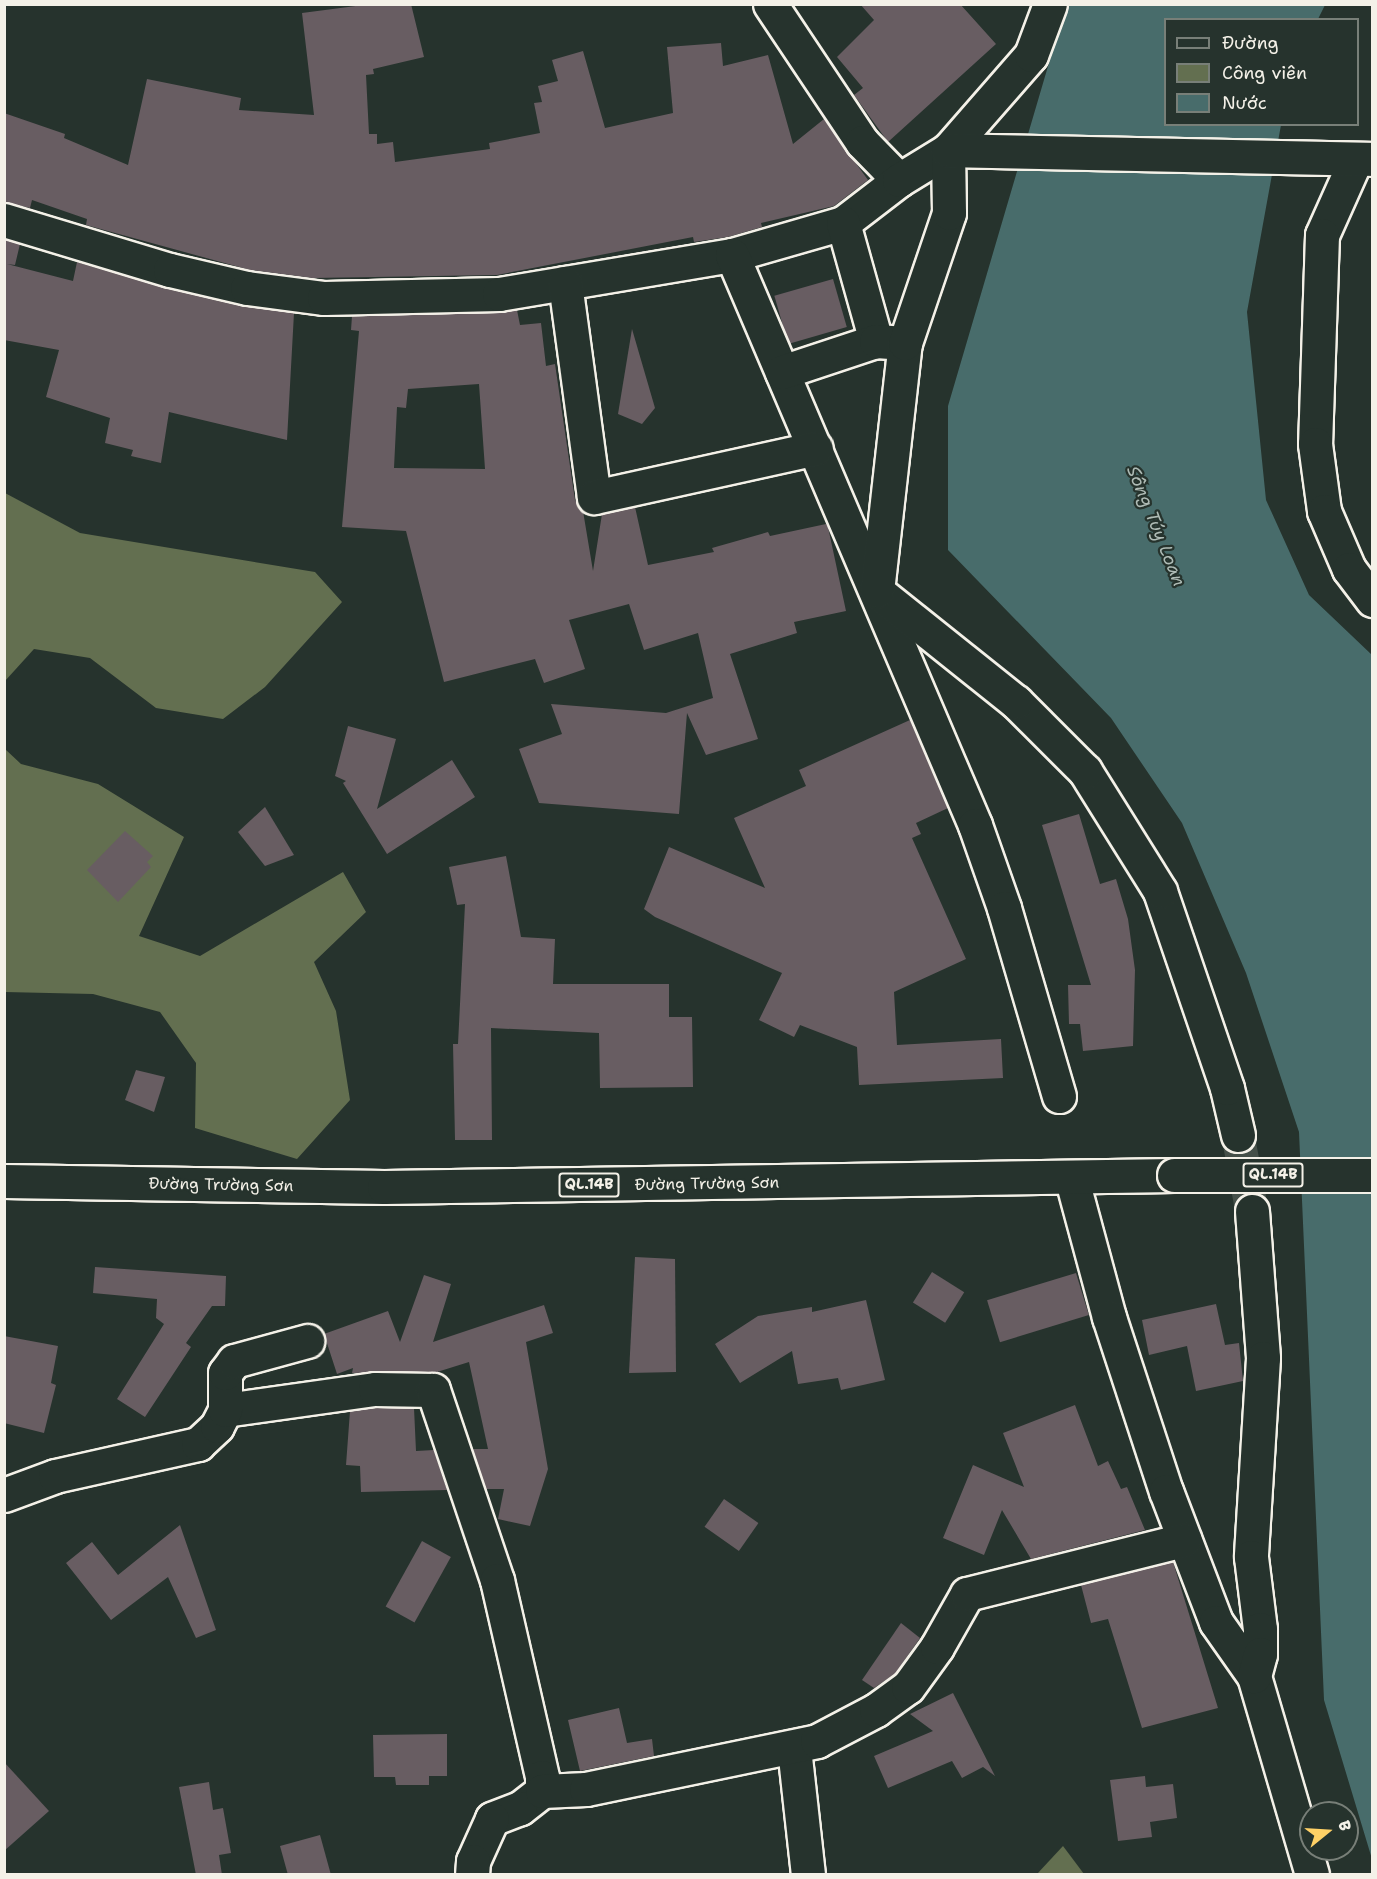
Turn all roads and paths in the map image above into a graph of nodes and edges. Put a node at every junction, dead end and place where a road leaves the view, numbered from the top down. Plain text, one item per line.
1 (770, 4) edge
2 (1050, 4) edge
3 (948, 150) junction
4 (1364, 159) edge
5 (899, 180) junction
6 (4, 219) edge
7 (843, 223) junction
8 (732, 255) junction
9 (565, 283) junction
10 (891, 342) junction
11 (782, 372) junction
12 (816, 448) junction
13 (877, 591) junction
14 (1372, 600) edge
15 (1059, 1096) dead end
16 (1238, 1135) tunnel mouth
17 (1372, 1175) edge
18 (1072, 1180) junction
19 (4, 1181) edge
20 (1252, 1211) tunnel mouth
21 (306, 1341) dead end
22 (225, 1410) junction
23 (4, 1495) edge
24 (1184, 1540) junction
25 (1254, 1676) junction
26 (794, 1748) junction
27 (542, 1791) junction
28 (472, 1875) edge
29 (808, 1875) edge
30 (1312, 1875) edge

1 - 5 main road
2 - 3 main road
3 - 4 main road
3 - 5 main road
3 - 10 main road
4 - 14 main road
5 - 7 main road
6 - 9 main road
7 - 8 main road
7 - 10 main road
8 - 9 main road
8 - 11 main road
9 - 12 main road
10 - 11 main road
10 - 13 main road
11 - 12 main road
12 - 13 main road
13 - 15 main road
13 - 16 main road
17 - 18 main road, Đường Trường Sơn / QL.14B, bridge
18 - 19 main road, Đường Trường Sơn / QL.14B
18 - 24 main road
20 - 25 main road
21 - 22 main road
22 - 23 main road
22 - 27 main road
24 - 25 main road
24 - 26 main road
25 - 30 main road
26 - 27 main road
26 - 29 main road
27 - 28 main road

